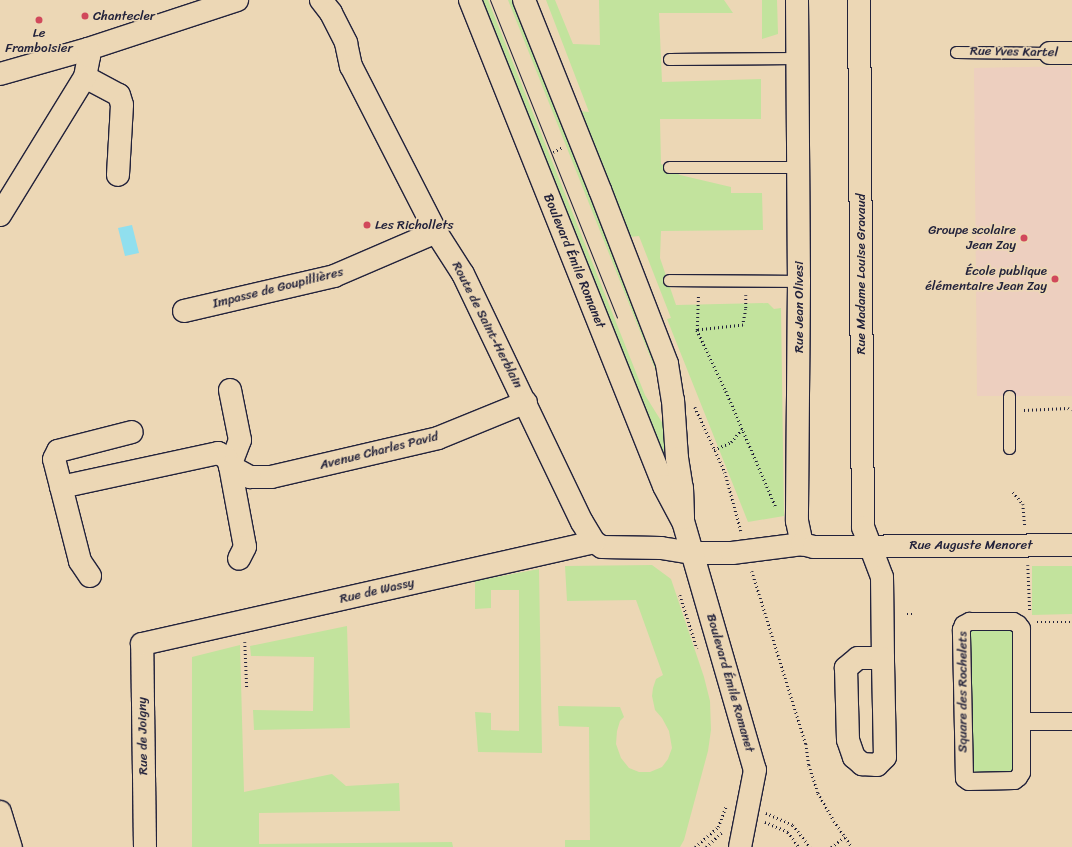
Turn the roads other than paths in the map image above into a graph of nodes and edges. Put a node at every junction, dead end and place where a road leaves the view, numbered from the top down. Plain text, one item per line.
1 (237, 0) edge
2 (322, 0) edge
3 (470, 0) edge
4 (524, 0) edge
5 (797, 0) edge
6 (859, 0) edge
7 (88, 49) junction
8 (956, 52) dead end
9 (1050, 52) joint
10 (1072, 53) edge
11 (797, 58) junction
12 (669, 59) dead end
13 (0, 74) edge
14 (85, 77) junction
15 (669, 167) dead end
16 (798, 167) junction
17 (118, 175) dead end
18 (0, 215) edge
19 (436, 232) junction
20 (669, 280) dead end
21 (799, 281) junction
22 (184, 311) dead end
23 (230, 390) dead end
24 (1009, 396) dead end
25 (526, 402) junction
26 (132, 432) dead end
27 (1009, 448) dead end
28 (230, 466) junction
29 (61, 487) junction
30 (683, 521) junction
31 (594, 542) junction
32 (802, 544) junction
33 (1072, 545) edge
34 (870, 546) junction
35 (692, 553) junction
36 (239, 559) dead end
37 (90, 576) dead end
38 (160, 640) joint
39 (883, 658) dead end
40 (1021, 721) junction
41 (1072, 721) edge
42 (0, 812) edge
43 (11, 847) edge
44 (145, 847) edge
45 (740, 847) edge

1 - 7 street
2 - 19 street, Route de Saint-Herblain
3 - 30 street, Boulevard Émile Romanet
4 - 30 street, Boulevard Émile Romanet
5 - 11 street, Rue Jean Olivesi
6 - 34 street, Rue Madame Louise Gravaud
7 - 13 street
7 - 14 street
8 - 9 lane, Rue Yves Kartel
9 - 10 street, Rue Yves Kartel
11 - 12 lane
11 - 16 street, Rue Jean Olivesi
14 - 17 street
14 - 18 street
15 - 16 lane
16 - 21 street, Rue Jean Olivesi
19 - 22 street, Impasse de Goupillières
19 - 25 street, Route de Saint-Herblain
20 - 21 lane
21 - 32 street, Rue Jean Olivesi
23 - 28 street
24 - 27 lane
25 - 28 street, Avenue Charles Pavid
25 - 31 street, Route de Saint-Herblain
26 - 29 street
28 - 29 street, Avenue Charles Pavid
28 - 36 street
29 - 37 street
30 - 35 street, Boulevard Émile Romanet
31 - 35 street
31 - 38 street, Rue de Wassy
32 - 34 street
32 - 35 street
33 - 34 street, Rue Auguste Menoret
34 - 39 street, Rue Madame Louise Gravaud
35 - 45 street, Boulevard Émile Romanet
38 - 44 street, Rue de Joigny
40 - 40 street, Square des Rochelets
40 - 41 street
42 - 43 street

